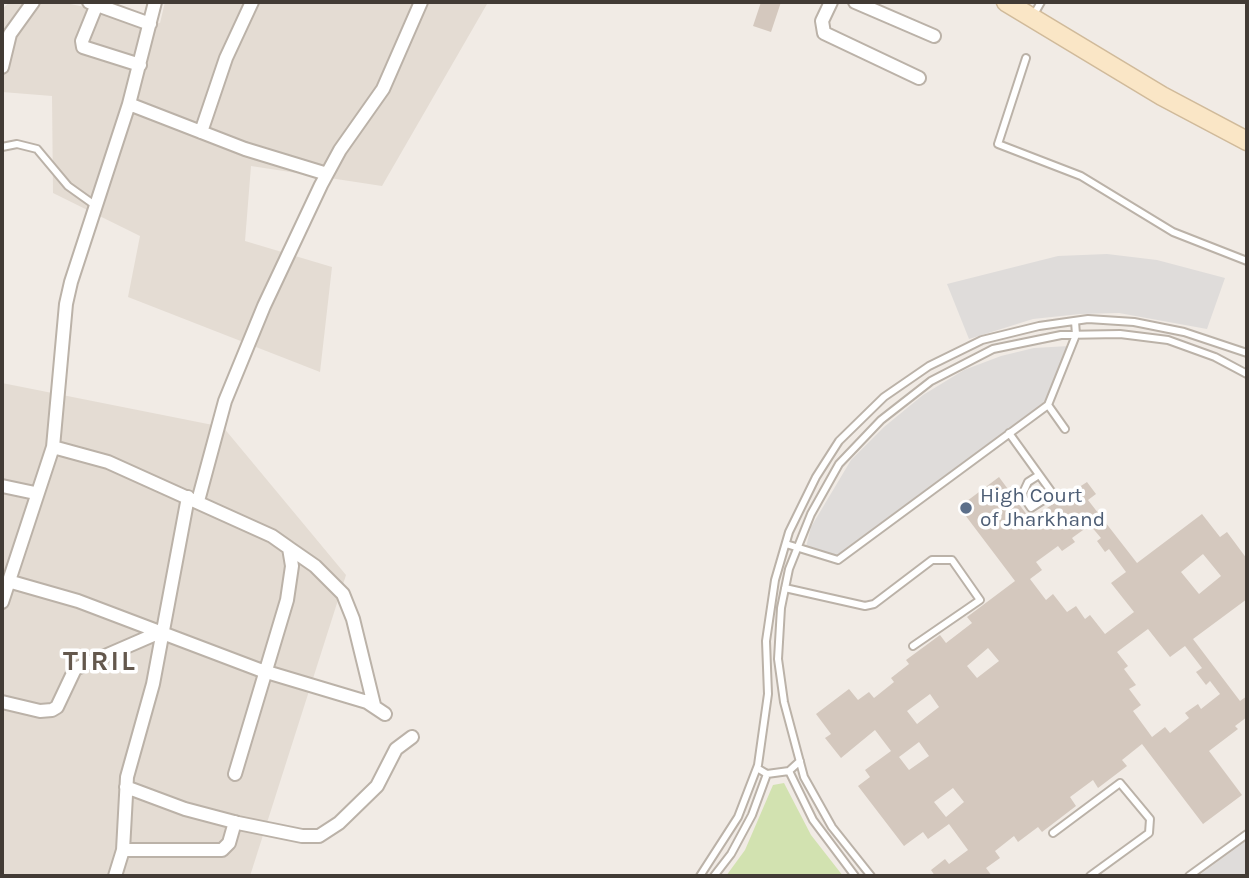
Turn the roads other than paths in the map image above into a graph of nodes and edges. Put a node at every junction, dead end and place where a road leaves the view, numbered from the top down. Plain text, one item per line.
1 (33, 2) edge
2 (155, 2) edge
3 (252, 2) edge
4 (421, 2) edge
5 (831, 2) edge
6 (855, 2) edge
7 (1006, 2) edge
8 (93, 3) edge
9 (1036, 10) edge
10 (150, 24) junction
11 (934, 36) dead end
12 (1026, 58) dead end
13 (140, 65) junction
14 (2, 67) edge
15 (919, 78) dead end
16 (129, 104) junction
17 (201, 132) junction
18 (1247, 141) edge
19 (2, 147) edge
20 (327, 174) junction
21 (96, 206) junction
22 (1247, 261) edge
23 (1074, 321) junction
24 (1076, 335) junction
25 (1247, 353) edge
26 (1247, 374) edge
27 (1048, 405) junction
28 (1065, 429) dead end
29 (1009, 433) junction
30 (52, 447) junction
31 (1039, 475) junction
32 (2, 486) edge
33 (35, 494) junction
34 (193, 499) junction
35 (786, 544) junction
36 (289, 548) junction
37 (798, 548) junction
38 (8, 581) junction
39 (785, 588) junction
40 (2, 600) edge
41 (160, 634) junction
42 (913, 646) dead end
43 (267, 672) junction
44 (2, 702) edge
45 (374, 705) junction
46 (385, 714) dead end
47 (412, 737) dead end
48 (800, 761) junction
49 (757, 768) junction
50 (789, 771) junction
51 (767, 774) junction
52 (235, 775) dead end
53 (126, 787) junction
54 (235, 822) junction
55 (1053, 833) dead end
56 (1247, 834) edge
57 (123, 850) junction
58 (115, 876) edge
59 (700, 876) edge
60 (714, 876) edge
61 (855, 876) edge
62 (871, 876) edge
63 (1090, 876) edge
64 (1189, 876) edge

1 - 14 street
2 - 10 street
3 - 17 street
4 - 20 street
5 - 15 street
6 - 11 street
7 - 9 main road
8 - 10 street
8 - 13 street
9 - 18 main road
10 - 13 street
12 - 22 lane
13 - 16 street
16 - 17 street
16 - 21 street
17 - 20 street
19 - 21 lane
20 - 34 street
21 - 30 street
23 - 24 lane
23 - 25 lane
23 - 35 lane
24 - 26 lane
24 - 27 lane
24 - 37 lane
27 - 28 lane
27 - 29 lane
29 - 31 lane
29 - 37 lane
30 - 33 street
30 - 34 street
31 - 31 lane
32 - 33 street
33 - 38 street
34 - 36 street
34 - 41 street
35 - 37 lane
35 - 49 lane
36 - 43 street
36 - 45 street
37 - 39 lane
38 - 40 street
38 - 41 street
39 - 42 lane
39 - 48 lane
41 - 43 street
41 - 44 street
41 - 53 street
43 - 45 street
43 - 52 street
45 - 46 street
47 - 54 street
48 - 50 lane
48 - 62 lane
49 - 51 lane
49 - 59 lane
50 - 51 lane
50 - 61 lane
51 - 60 lane
53 - 54 street
53 - 57 street
54 - 57 street
55 - 63 lane
56 - 64 lane
57 - 58 street

